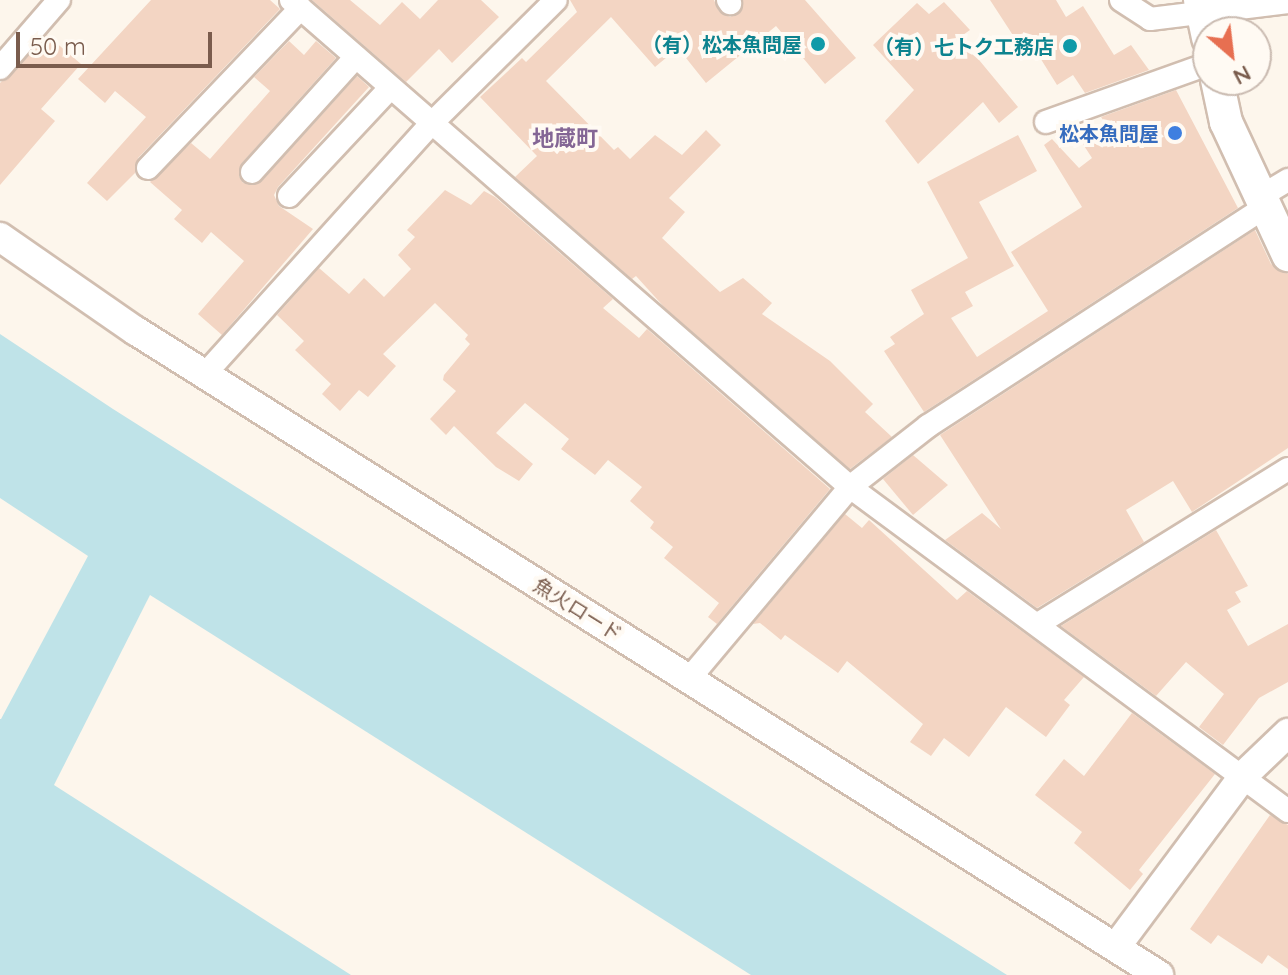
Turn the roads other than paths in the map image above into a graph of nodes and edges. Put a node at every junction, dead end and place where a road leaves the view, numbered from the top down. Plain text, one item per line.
1 (59, 0) edge
2 (556, 0) edge
3 (1121, 0) edge
4 (1288, 2) edge
5 (296, 4) edge
6 (1214, 16) edge
7 (1192, 18) edge
8 (356, 57) junction
9 (0, 68) edge
10 (1192, 70) edge
11 (390, 88) junction
12 (1220, 96) edge
13 (1046, 122) dead end
14 (430, 125) junction
15 (148, 168) dead end
16 (252, 172) dead end
17 (1288, 180) edge
18 (289, 196) dead end
19 (1260, 203) junction
20 (0, 237) edge
21 (1288, 255) edge
22 (205, 374) junction
23 (1288, 469) edge
24 (850, 487) junction
25 (1038, 624) junction
26 (689, 679) junction
27 (1288, 733) edge
28 (1244, 775) junction
29 (1288, 811) edge
30 (1116, 947) junction
31 (1159, 975) edge

1 - 9 street
2 - 14 street
3 - 7 street
4 - 6 street
5 - 8 street
5 - 15 street
8 - 11 street
8 - 16 street
10 - 13 street
11 - 14 street
11 - 18 street
12 - 19 main road
14 - 22 street
14 - 24 street
17 - 19 street
19 - 21 main road
19 - 24 street
20 - 22 street, 魚火ロード
22 - 26 street, 魚火ロード
23 - 25 street
24 - 25 street
24 - 26 street
25 - 28 street
26 - 30 street, 魚火ロード
27 - 28 street
28 - 29 street
28 - 30 street
30 - 31 street, 魚火ロード

